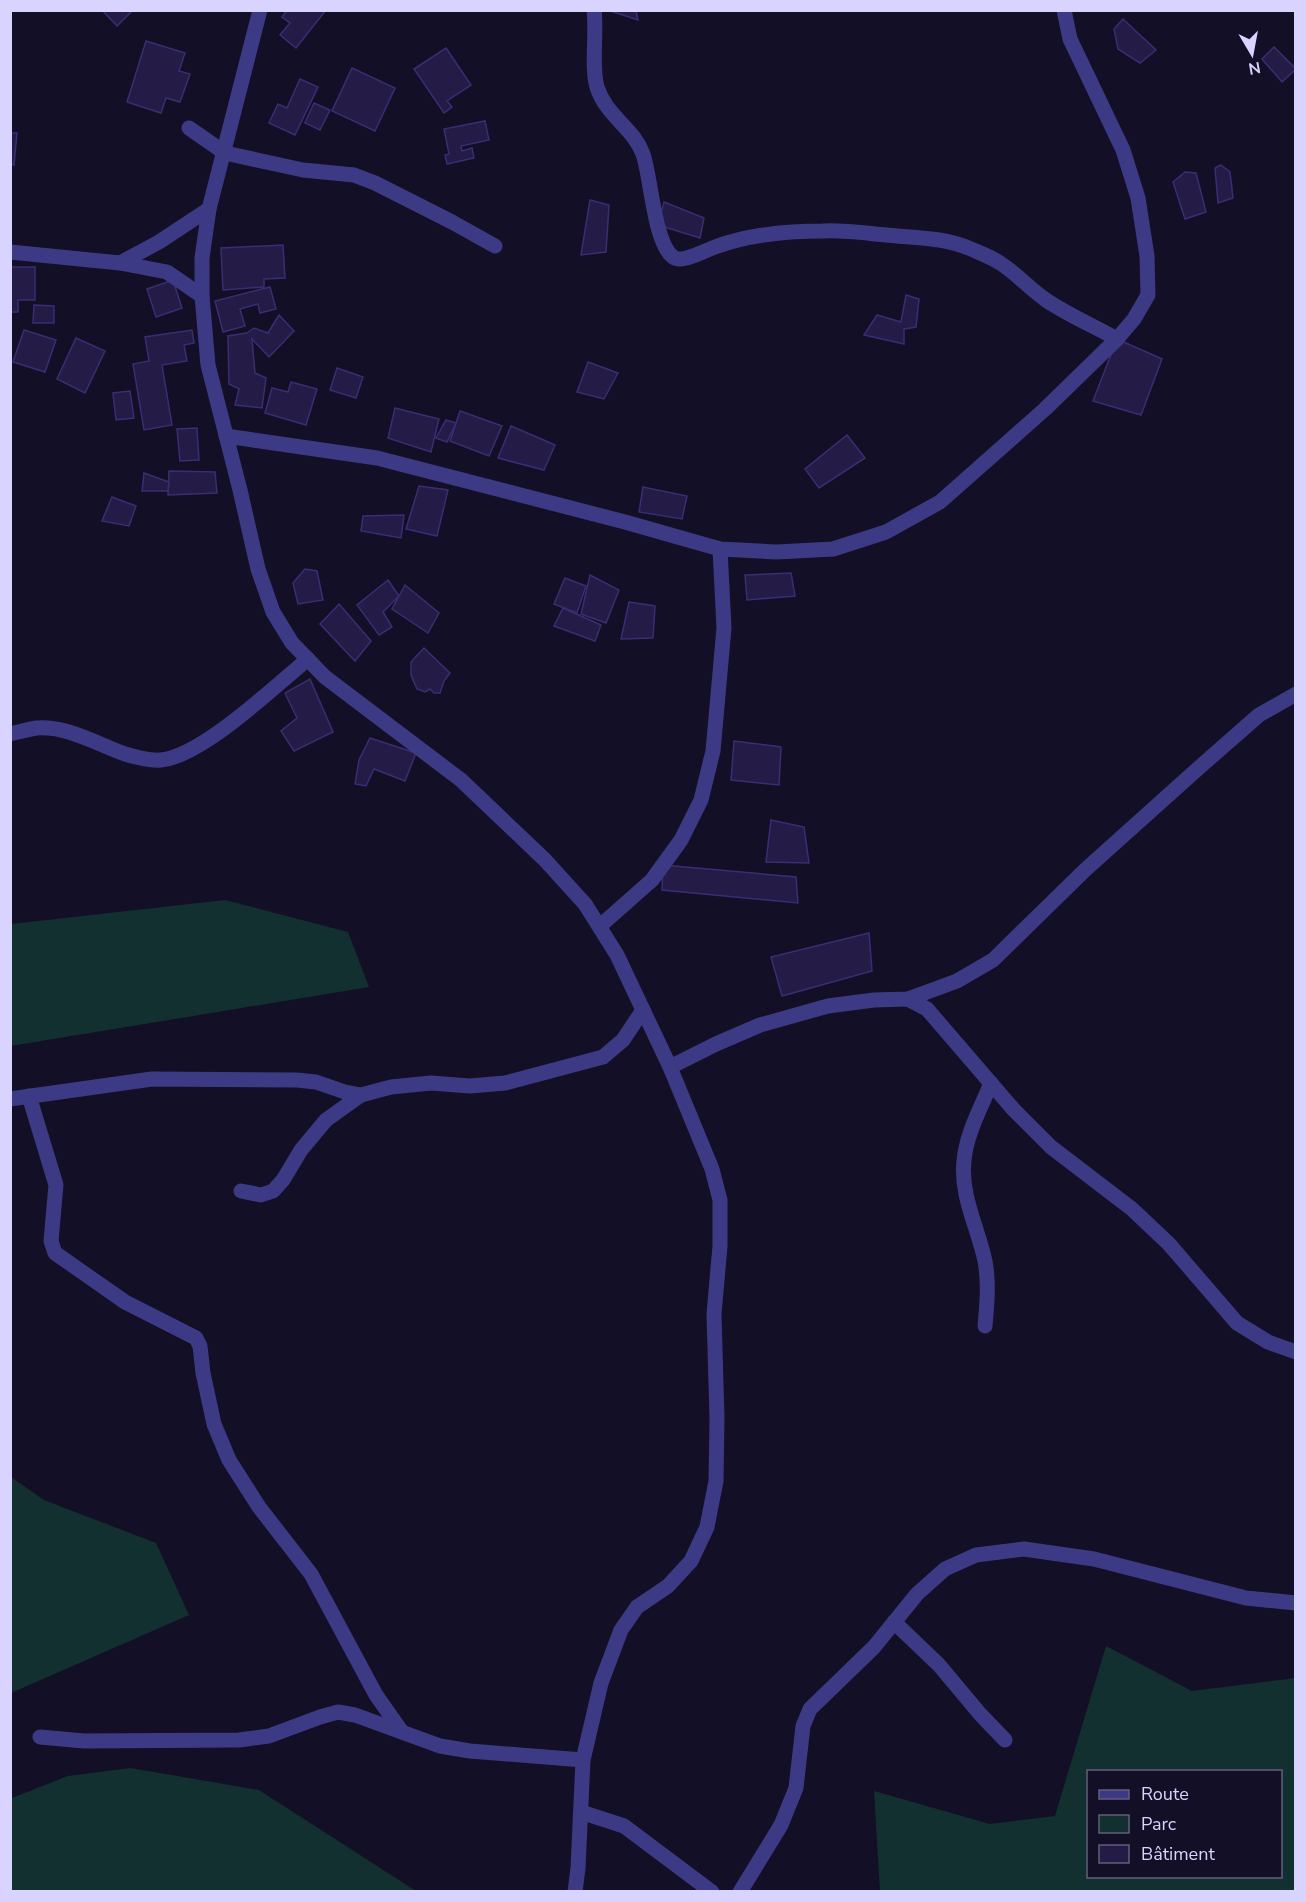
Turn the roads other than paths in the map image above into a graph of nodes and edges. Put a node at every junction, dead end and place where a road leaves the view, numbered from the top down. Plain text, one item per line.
1 (594, 10) edge
2 (1064, 10) edge
3 (259, 11) edge
4 (189, 128) dead end
5 (225, 153) junction
6 (209, 209) junction
7 (495, 246) dead end
8 (10, 252) edge
9 (120, 263) junction
10 (202, 296) junction
11 (1118, 339) junction
12 (226, 436) junction
13 (720, 549) junction
14 (308, 659) junction
15 (1296, 694) edge
16 (10, 734) edge
17 (600, 926) junction
18 (908, 999) junction
19 (643, 1010) junction
20 (670, 1067) junction
21 (991, 1083) junction
22 (361, 1095) junction
23 (29, 1096) junction
24 (10, 1099) edge
25 (242, 1191) dead end
26 (985, 1326) dead end
27 (1296, 1352) edge
28 (1296, 1602) edge
29 (894, 1622) junction
30 (402, 1732) junction
31 (40, 1737) dead end
32 (1005, 1740) dead end
33 (583, 1760) junction
34 (581, 1812) junction
35 (575, 1892) edge
36 (712, 1892) edge
37 (740, 1892) edge

1 - 11 street
2 - 11 street
3 - 5 street
4 - 5 street
5 - 6 street
5 - 7 street
6 - 9 street
6 - 10 street
8 - 9 street
9 - 10 street
10 - 12 street
11 - 13 street
12 - 13 street
12 - 14 street
13 - 17 street
14 - 16 street
14 - 17 street
15 - 18 street
17 - 19 street
18 - 20 street
18 - 21 street
19 - 20 street
19 - 22 street
20 - 33 street
21 - 26 street
21 - 27 street
22 - 23 street
22 - 25 street
23 - 24 street
23 - 30 street
28 - 29 street
29 - 32 street
29 - 37 street
30 - 31 street
30 - 33 street
33 - 34 street
34 - 35 street
34 - 36 street

